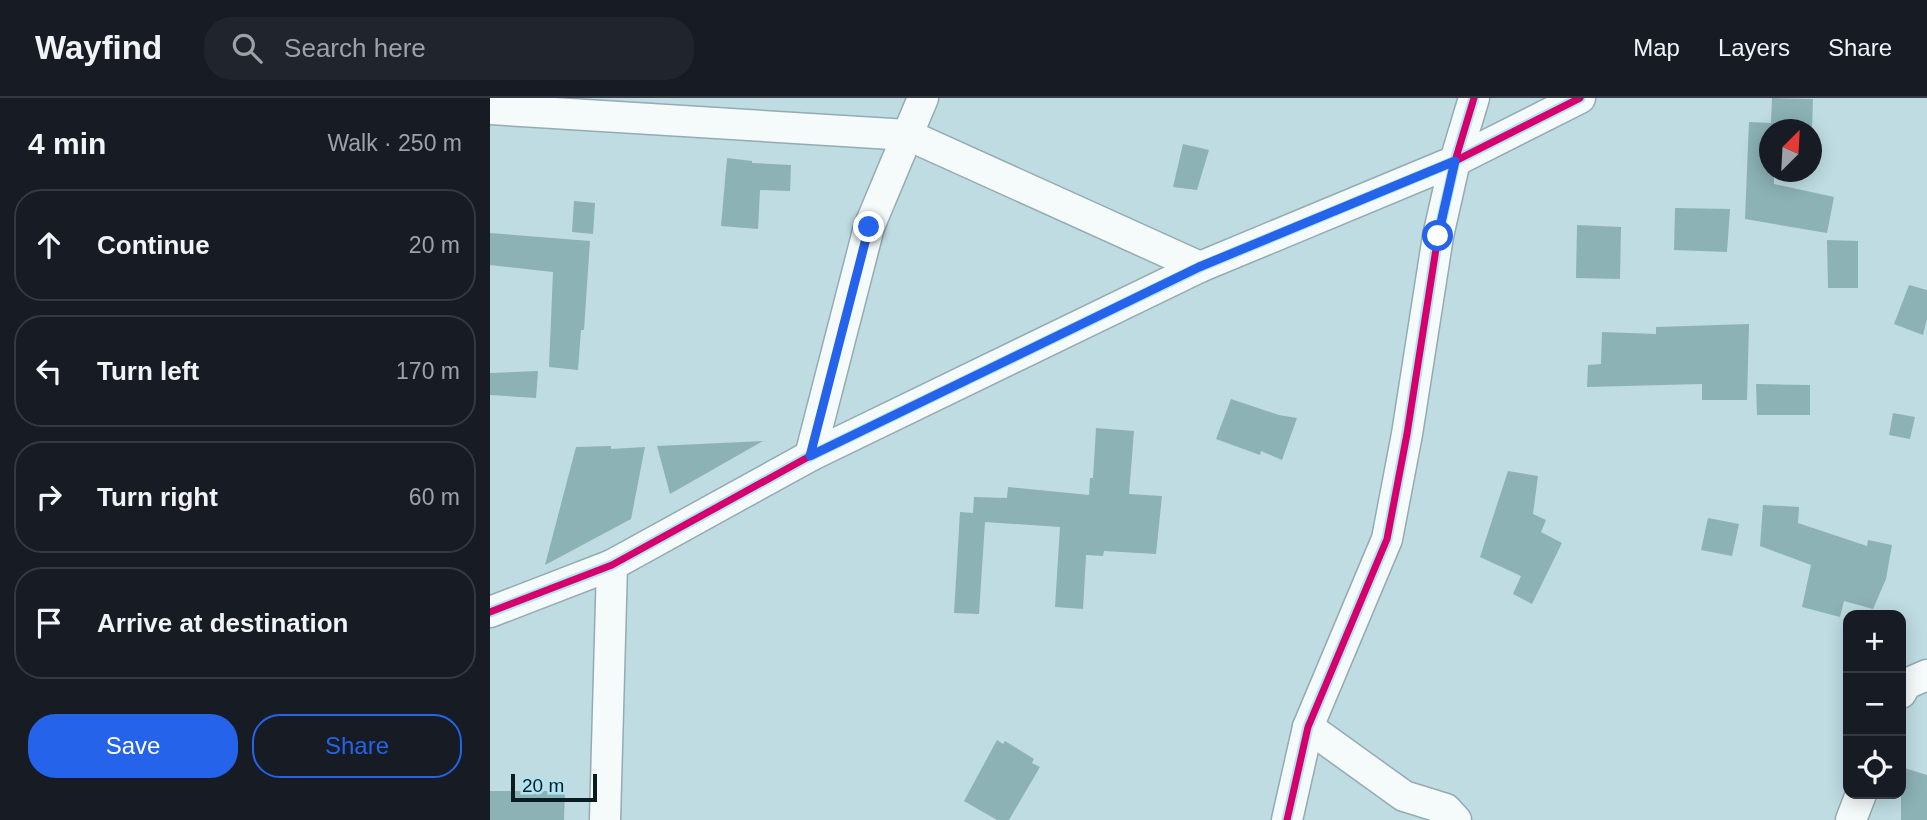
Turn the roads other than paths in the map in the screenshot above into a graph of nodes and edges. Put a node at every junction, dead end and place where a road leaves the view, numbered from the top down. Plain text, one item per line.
1 (923, 98) edge
2 (1474, 98) edge
3 (1580, 98) edge
4 (490, 109) edge
5 (908, 135) junction
6 (1455, 161) junction
7 (1199, 267) junction
8 (810, 456) junction
9 (612, 565) junction
10 (490, 612) edge
11 (1927, 674) edge
12 (1906, 684) edge
13 (1308, 727) junction
14 (1859, 799) edge
15 (605, 820) edge
16 (1287, 820) edge
17 (1456, 820) edge
18 (1851, 820) edge

1 - 5 street
2 - 6 street
3 - 6 street
4 - 5 street
5 - 7 street
5 - 8 street
6 - 7 street
6 - 13 street
7 - 8 street
8 - 9 street
9 - 10 street
9 - 15 street
11 - 12 street
13 - 16 street
13 - 17 street
14 - 18 street

